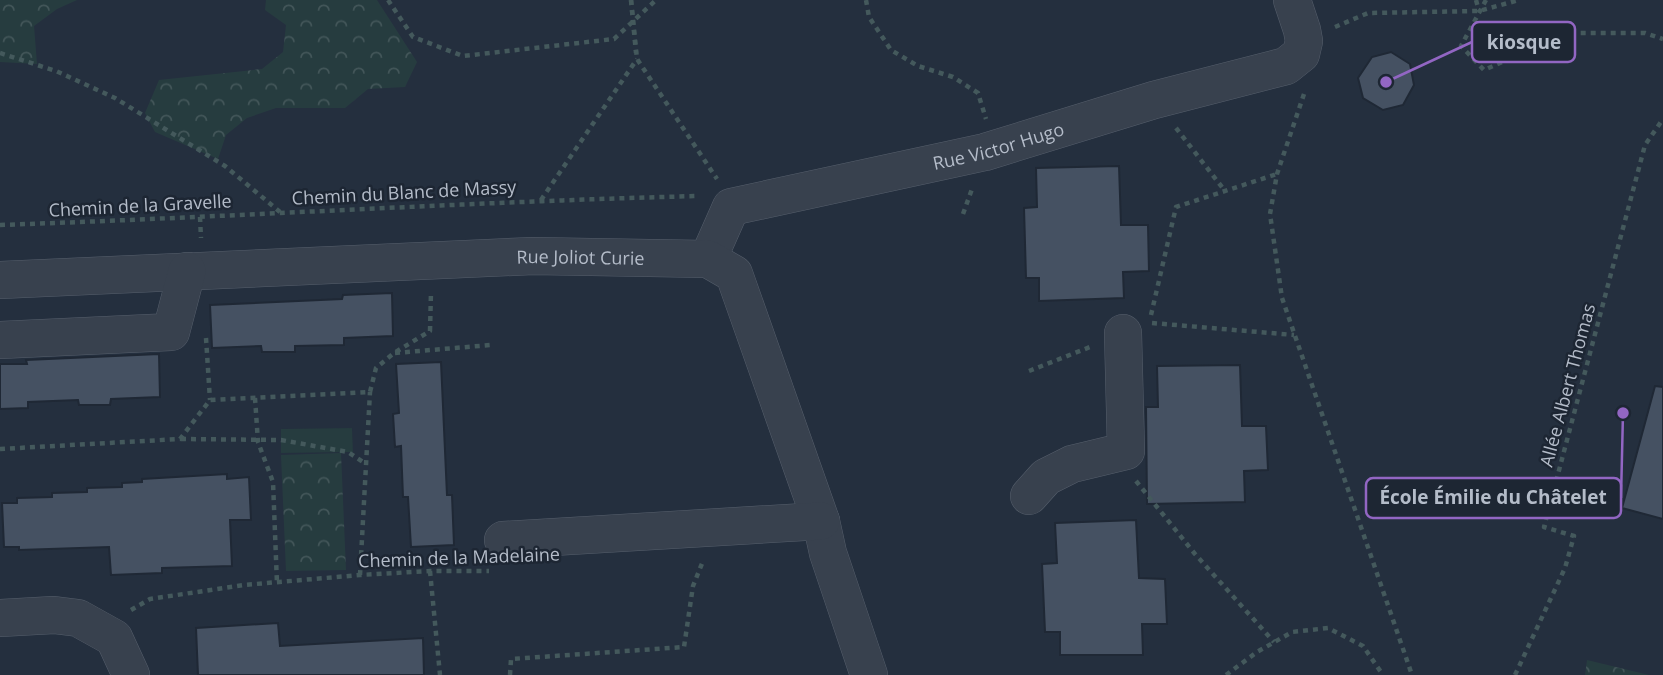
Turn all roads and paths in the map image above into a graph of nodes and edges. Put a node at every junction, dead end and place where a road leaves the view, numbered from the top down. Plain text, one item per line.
1 (388, 0) edge
2 (631, 0) edge
3 (656, 0) edge
4 (866, 0) edge
5 (1292, 0) edge
6 (1476, 0) edge
7 (1486, 0) edge
8 (1519, 0) edge
9 (1479, 11) junction
10 (633, 22) junction
11 (1316, 35) junction
12 (1663, 39) edge
13 (0, 54) edge
14 (637, 56) junction
15 (1304, 92) dead end
16 (1154, 100) junction
17 (1663, 119) edge
18 (986, 121) dead end
19 (1277, 174) junction
20 (1225, 191) junction
21 (541, 200) junction
22 (730, 201) junction
23 (281, 212) junction
24 (0, 225) edge
25 (708, 259) junction
26 (434, 260) junction
27 (187, 271) junction
28 (0, 280) edge
29 (1123, 333) joint
30 (1294, 335) junction
31 (0, 340) edge
32 (491, 345) dead end
33 (394, 353) junction
34 (1029, 371) dead end
35 (370, 392) junction
36 (255, 398) junction
37 (180, 439) junction
38 (258, 442) junction
39 (0, 449) edge
40 (1126, 451) junction
41 (366, 464) junction
42 (1029, 496) dead end
43 (821, 521) junction
44 (497, 555) joint
45 (714, 560) dead end
46 (691, 561) dead end
47 (703, 561) junction
48 (430, 571) junction
49 (360, 575) junction
50 (277, 584) junction
51 (0, 618) edge
52 (99, 628) junction
53 (1274, 642) junction
54 (131, 675) edge
55 (440, 675) edge
56 (510, 675) edge
57 (869, 675) edge
58 (1226, 675) edge
59 (1383, 675) edge
60 (1412, 675) edge
61 (1516, 675) edge

1 - 10 path
2 - 10 path
2 - 14 path, bridge
3 - 10 path
4 - 18 path
5 - 11 street
6 - 9 path
7 - 9 path
8 - 9 path
9 - 11 path
9 - 12 path
10 - 14 path
11 - 16 street, Rue Victor Hugo
13 - 23 path, Chemin du Blanc de Massy
14 - 21 path
14 - 22 path
15 - 19 path
16 - 20 path
16 - 22 street, Rue Victor Hugo
17 - 61 path, Allée Albert Thomas
19 - 20 path
19 - 30 path
20 - 30 path
21 - 22 path, Chemin du Blanc de Massy
21 - 23 path, Chemin du Blanc de Massy
22 - 25 street
23 - 24 path, Chemin de la Gravelle
25 - 26 street, Rue Joliot Curie
25 - 43 street
26 - 27 street, Rue Joliot Curie
26 - 33 path
27 - 28 street, Rue Joliot Curie
27 - 31 street
29 - 34 path
29 - 40 street
30 - 60 path
32 - 33 path
33 - 35 path
35 - 36 path
35 - 41 path
36 - 37 path
36 - 38 path
37 - 38 path
37 - 39 path
38 - 41 path
38 - 50 path
40 - 42 street
40 - 53 path
41 - 49 path
43 - 44 street
43 - 57 street
44 - 48 path, Chemin de la Madelaine
45 - 47 path
46 - 47 path
47 - 56 path
48 - 49 path, Chemin de la Madelaine
48 - 55 path
49 - 50 path, Chemin de la Madelaine
50 - 52 path, Chemin de la Madelaine
51 - 52 street
52 - 54 street
53 - 58 path
53 - 59 path

